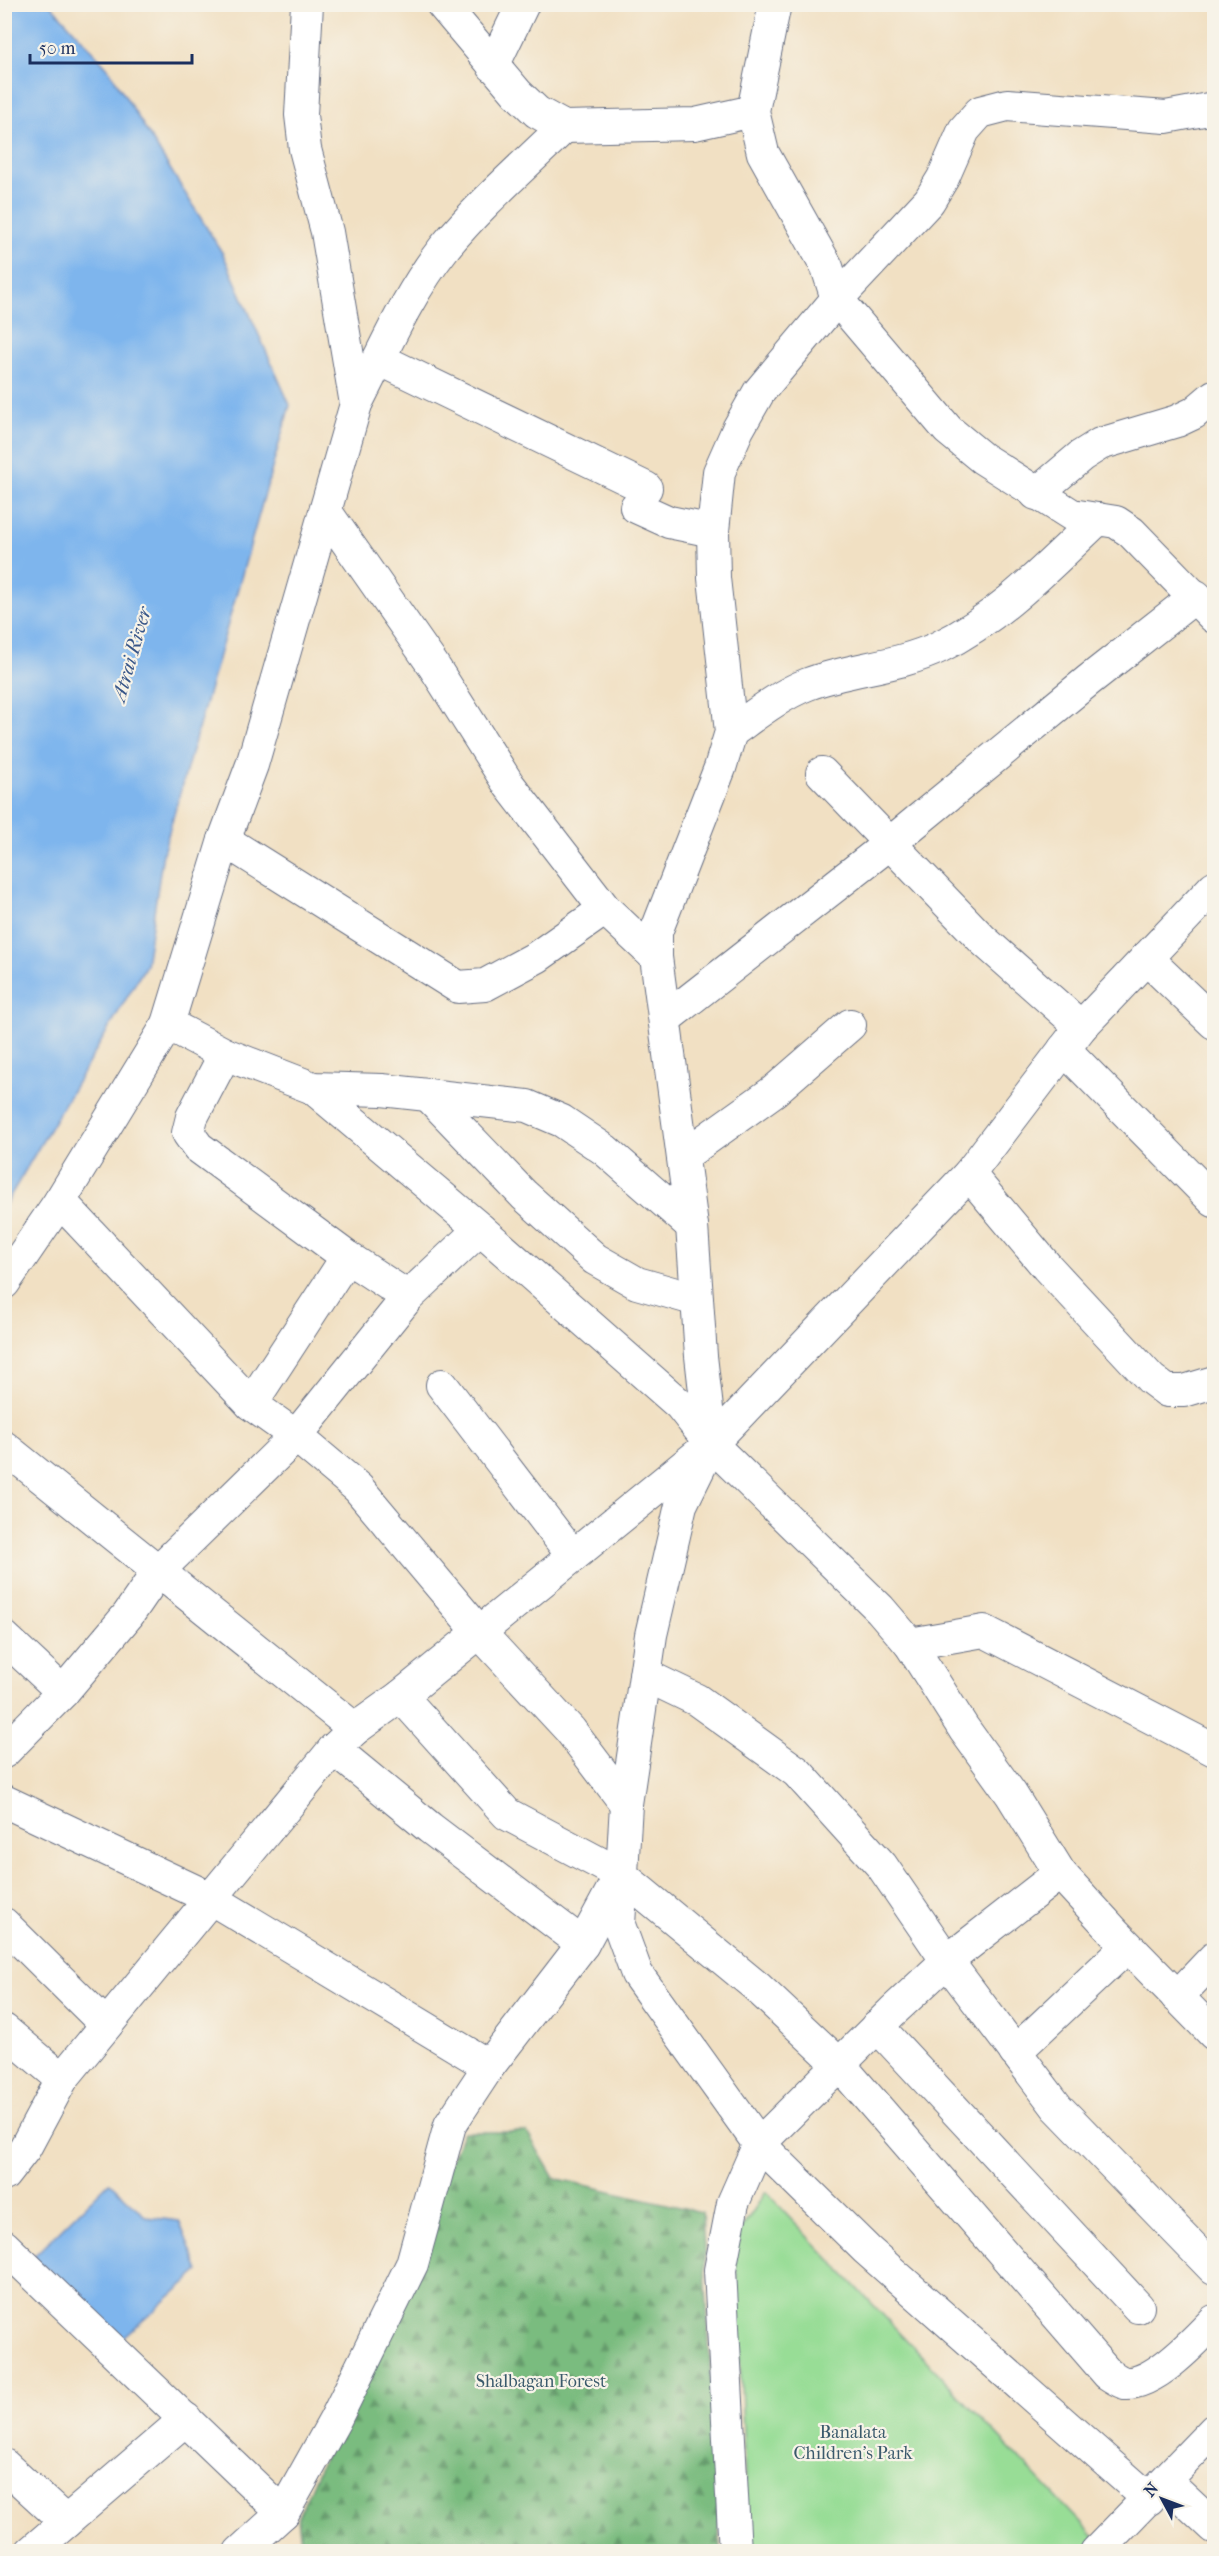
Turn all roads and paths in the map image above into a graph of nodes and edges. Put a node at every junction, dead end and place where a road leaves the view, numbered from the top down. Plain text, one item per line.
1 (307, 4) edge
2 (442, 4) edge
3 (523, 4) edge
4 (776, 4) edge
5 (493, 66) junction
6 (1215, 108) edge
7 (753, 111) junction
8 (564, 127) junction
9 (837, 299) junction
10 (380, 359) junction
11 (1215, 396) edge
12 (356, 404) junction
13 (1036, 494) junction
14 (326, 512) junction
15 (1098, 519) junction
16 (713, 531) junction
17 (1205, 606) edge
18 (731, 732) junction
19 (822, 772) dead end
20 (224, 840) junction
21 (890, 844) junction
22 (1215, 887) edge
23 (605, 909) junction
24 (656, 957) junction
25 (1146, 958) junction
26 (665, 1019) junction
27 (1215, 1023) edge
28 (168, 1024) junction
29 (850, 1025) dead end
30 (1072, 1038) junction
31 (225, 1054) junction
32 (313, 1088) junction
33 (428, 1095) junction
34 (682, 1155) junction
35 (969, 1174) junction
36 (60, 1201) junction
37 (1215, 1201) edge
38 (692, 1226) junction
39 (480, 1229) junction
40 (347, 1257) junction
41 (4, 1282) edge
42 (408, 1297) junction
43 (697, 1300) junction
44 (1215, 1382) edge
45 (442, 1385) dead end
46 (250, 1404) junction
47 (296, 1436) junction
48 (711, 1444) junction
49 (4, 1447) edge
50 (573, 1556) junction
51 (159, 1570) junction
52 (480, 1633) junction
53 (4, 1637) edge
54 (910, 1644) junction
55 (645, 1675) junction
56 (63, 1692) junction
57 (401, 1696) junction
58 (344, 1739) junction
59 (1215, 1750) edge
60 (4, 1752) edge
61 (4, 1801) edge
62 (626, 1804) junction
63 (1060, 1873) junction
64 (620, 1874) junction
65 (210, 1898) junction
66 (4, 1924) edge
67 (583, 1944) junction
68 (1116, 1957) dead end
69 (1215, 1958) edge
70 (947, 1961) junction
71 (1177, 1997) junction
72 (106, 2025) junction
73 (877, 2026) junction
74 (4, 2030) edge
75 (1215, 2034) edge
76 (1015, 2052) junction
77 (839, 2064) junction
78 (489, 2066) junction
79 (62, 2079) junction
80 (759, 2144) junction
81 (4, 2175) edge
82 (4, 2246) edge
83 (1215, 2269) edge
84 (1138, 2307) dead end
85 (1215, 2321) edge
86 (186, 2419) junction
87 (1215, 2430) edge
88 (4, 2465) edge
89 (1157, 2491) junction
90 (283, 2513) junction
91 (66, 2522) junction
92 (1215, 2527) edge
93 (31, 2552) edge
94 (240, 2552) edge
95 (735, 2552) edge
96 (1096, 2552) edge

1 - 12 street
2 - 5 street
3 - 5 street
4 - 7 street
5 - 8 street
6 - 9 street
7 - 8 street
7 - 9 street
8 - 10 street
9 - 13 street
9 - 16 street
10 - 12 street
10 - 16 street
11 - 13 street
12 - 14 street
13 - 15 street
14 - 20 street
14 - 23 street
15 - 17 street
15 - 18 street
16 - 18 street
17 - 21 street
18 - 24 street
19 - 21 street
20 - 23 street
20 - 28 street
21 - 26 street
21 - 30 street
22 - 25 street
23 - 24 street
24 - 26 street
25 - 27 street
25 - 30 street
26 - 34 street
28 - 31 street
28 - 36 street
29 - 34 street
30 - 35 street
30 - 37 street
31 - 32 street
31 - 40 street
32 - 33 street
32 - 39 street
33 - 38 street
33 - 43 street
34 - 38 street
35 - 44 street
35 - 48 street
36 - 41 street
36 - 46 street
38 - 43 street
39 - 42 street
39 - 48 street
40 - 42 street
40 - 46 street
42 - 47 street
43 - 48 street
45 - 50 street
46 - 47 street
47 - 51 street
47 - 52 street
48 - 50 street
48 - 54 street
48 - 55 street
49 - 51 street
50 - 52 street
51 - 56 street
51 - 58 street
52 - 57 street
52 - 62 street
53 - 56 street
54 - 59 street
54 - 63 street
55 - 62 street
55 - 70 street
56 - 60 street
57 - 58 street
57 - 64 street
58 - 65 street
58 - 67 street
61 - 65 street
62 - 64 street
63 - 70 street
63 - 71 street
64 - 67 street
64 - 77 street
64 - 80 street
65 - 72 street
65 - 78 street
66 - 72 street
67 - 78 street
68 - 76 street
69 - 71 street
70 - 73 street
70 - 76 street
71 - 75 street
72 - 79 street
73 - 77 street
73 - 84 street
74 - 79 street
76 - 83 street
77 - 80 street
77 - 85 street
78 - 90 street
79 - 81 street
80 - 89 street
80 - 95 street
82 - 86 street
86 - 90 street
86 - 91 street
87 - 89 street
88 - 91 street
89 - 92 street
89 - 96 street
90 - 94 street
91 - 93 street

